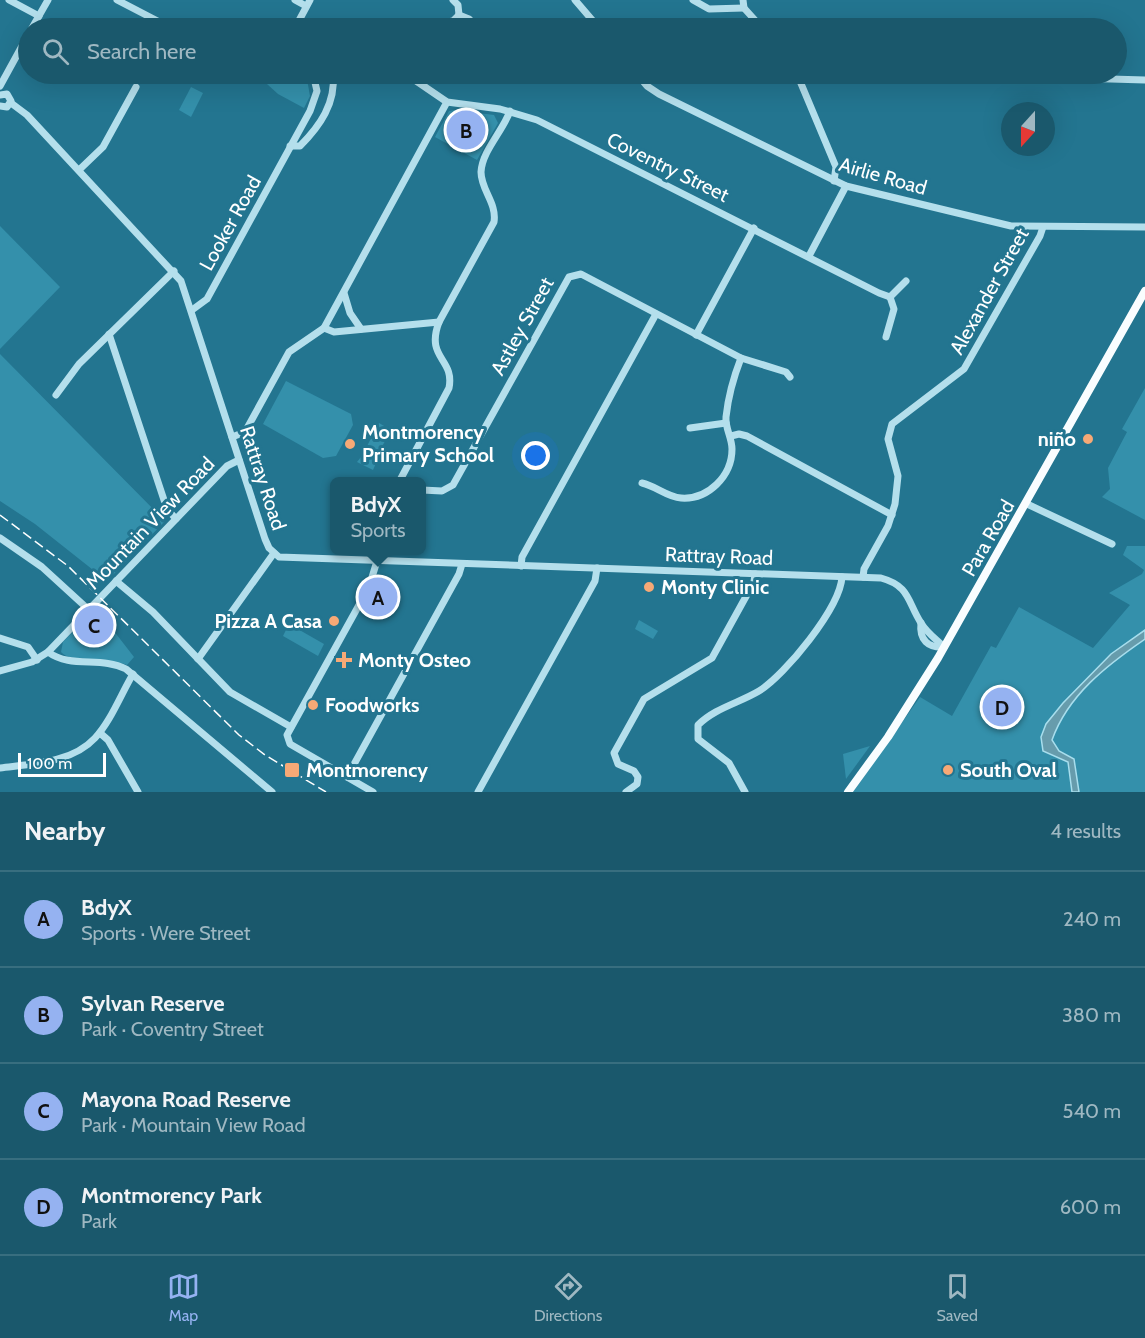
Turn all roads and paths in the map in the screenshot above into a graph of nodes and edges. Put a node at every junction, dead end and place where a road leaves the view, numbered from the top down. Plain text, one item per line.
1 (9, 0) edge
2 (48, 0) edge
3 (117, 0) edge
4 (295, 0) edge
5 (453, 0) edge
6 (575, 0) edge
7 (693, 0) edge
8 (308, 3) edge
9 (744, 4) edge
10 (459, 15) junction
11 (39, 16) joint
12 (152, 18) edge
13 (300, 18) edge
14 (456, 18) edge
15 (466, 18) edge
16 (590, 18) edge
17 (754, 18) edge
18 (18, 54) edge
19 (5, 79) junction
20 (1127, 79) edge
21 (1145, 80) edge
22 (315, 84) edge
23 (333, 84) edge
24 (421, 84) edge
25 (645, 84) edge
26 (801, 84) edge
27 (0, 86) edge
28 (136, 87) dead end
29 (3, 95) edge
30 (447, 102) junction
31 (11, 103) junction
32 (0, 106) edge
33 (510, 111) junction
34 (290, 146) junction
35 (79, 170) junction
36 (834, 181) junction
37 (846, 186) junction
38 (1043, 227) junction
39 (1145, 227) edge
40 (754, 228) junction
41 (809, 256) junction
42 (174, 271) junction
43 (906, 281) dead end
44 (1145, 291) edge
45 (344, 293) junction
46 (890, 297) junction
47 (192, 310) junction
48 (656, 314) junction
49 (439, 322) junction
50 (324, 328) junction
51 (361, 329) junction
52 (110, 334) junction
53 (696, 335) junction
54 (886, 338) dead end
55 (741, 358) junction
56 (790, 377) dead end
57 (56, 395) dead end
58 (726, 423) junction
59 (690, 428) dead end
60 (731, 436) junction
61 (232, 437) junction
62 (239, 460) junction
63 (402, 477) edge
64 (642, 483) dead end
65 (426, 490) edge
66 (1027, 504) junction
67 (892, 515) junction
68 (176, 519) junction
69 (0, 538) edge
70 (1112, 544) dead end
71 (274, 554) junction
72 (360, 555) edge
73 (359, 560) junction
74 (377, 561) junction
75 (462, 564) junction
76 (521, 566) junction
77 (597, 568) junction
78 (755, 574) junction
79 (842, 577) junction
80 (863, 577) junction
81 (113, 584) junction
82 (91, 607) junction
83 (0, 638) edge
84 (944, 647) junction
85 (48, 652) junction
86 (198, 659) junction
87 (37, 660) junction
88 (0, 671) edge
89 (133, 674) junction
90 (291, 727) junction
91 (100, 733) junction
92 (0, 768) edge
93 (347, 777) junction
94 (138, 792) edge
95 (272, 792) edge
96 (373, 792) edge
97 (478, 792) edge
98 (626, 792) edge
99 (745, 792) edge
100 (848, 792) edge

1 - 11 street
2 - 11 street
3 - 12 street
4 - 8 street
5 - 10 street
6 - 16 street
7 - 9 street
8 - 13 street
9 - 17 street
10 - 14 street
10 - 15 street
18 - 19 street
19 - 27 street
19 - 29 street
20 - 21 street
22 - 34 street, Looker Road
23 - 34 street, Looker Road
24 - 30 street, Coventry Street
25 - 36 street, Airlie Road
26 - 36 street
28 - 35 street
29 - 31 street, Rattray Road
30 - 33 street, Coventry Street
30 - 45 street
31 - 32 street
31 - 35 street, Rattray Road
33 - 40 street, Coventry Street
33 - 49 street
34 - 47 street, Looker Road
35 - 42 street, Rattray Road
36 - 37 street, Airlie Road
37 - 38 street, Airlie Road
37 - 41 street
38 - 39 street, Airlie Road
38 - 67 street, Alexander Street
40 - 41 street, Coventry Street
40 - 53 street
41 - 46 street, Coventry Street
42 - 47 street, Rattray Road
42 - 52 street
43 - 46 street
44 - 66 main road, Para Road
45 - 50 street
45 - 51 street
46 - 54 street
47 - 61 street, Rattray Road
48 - 53 street, Astley Street
48 - 65 street, Astley Street
48 - 76 street
49 - 51 street
49 - 63 street
50 - 51 street
50 - 61 street
52 - 57 street
52 - 68 street
53 - 55 street, Astley Street
55 - 56 street, Astley Street
55 - 58 street
58 - 59 street
58 - 60 street
60 - 64 street
60 - 67 street
61 - 62 street, Rattray Road
62 - 68 street, Mountain View Road
62 - 71 street, Rattray Road
66 - 70 street
66 - 84 main road, Para Road
67 - 80 street, Alexander Street
68 - 81 street, Mountain View Road
69 - 82 street
71 - 73 street, Rattray Road
71 - 86 street
72 - 73 street
73 - 74 street, Rattray Road
74 - 75 street, Rattray Road
74 - 90 street
75 - 76 street, Rattray Road
75 - 93 street
76 - 77 street, Rattray Road
77 - 78 street, Rattray Road
77 - 97 street
78 - 79 street, Rattray Road
78 - 98 street
79 - 80 street, Rattray Road
79 - 99 street
80 - 84 street, Rattray Road
81 - 82 street, Mountain View Road
81 - 86 street
82 - 85 street, Mountain View Road
83 - 87 street
84 - 100 main road, Para Road
85 - 87 street, Mountain View Road
85 - 89 street
86 - 90 street
87 - 88 street, Mountain View Road
89 - 91 street
89 - 95 street
90 - 93 street
91 - 92 street
91 - 94 street
93 - 96 street

